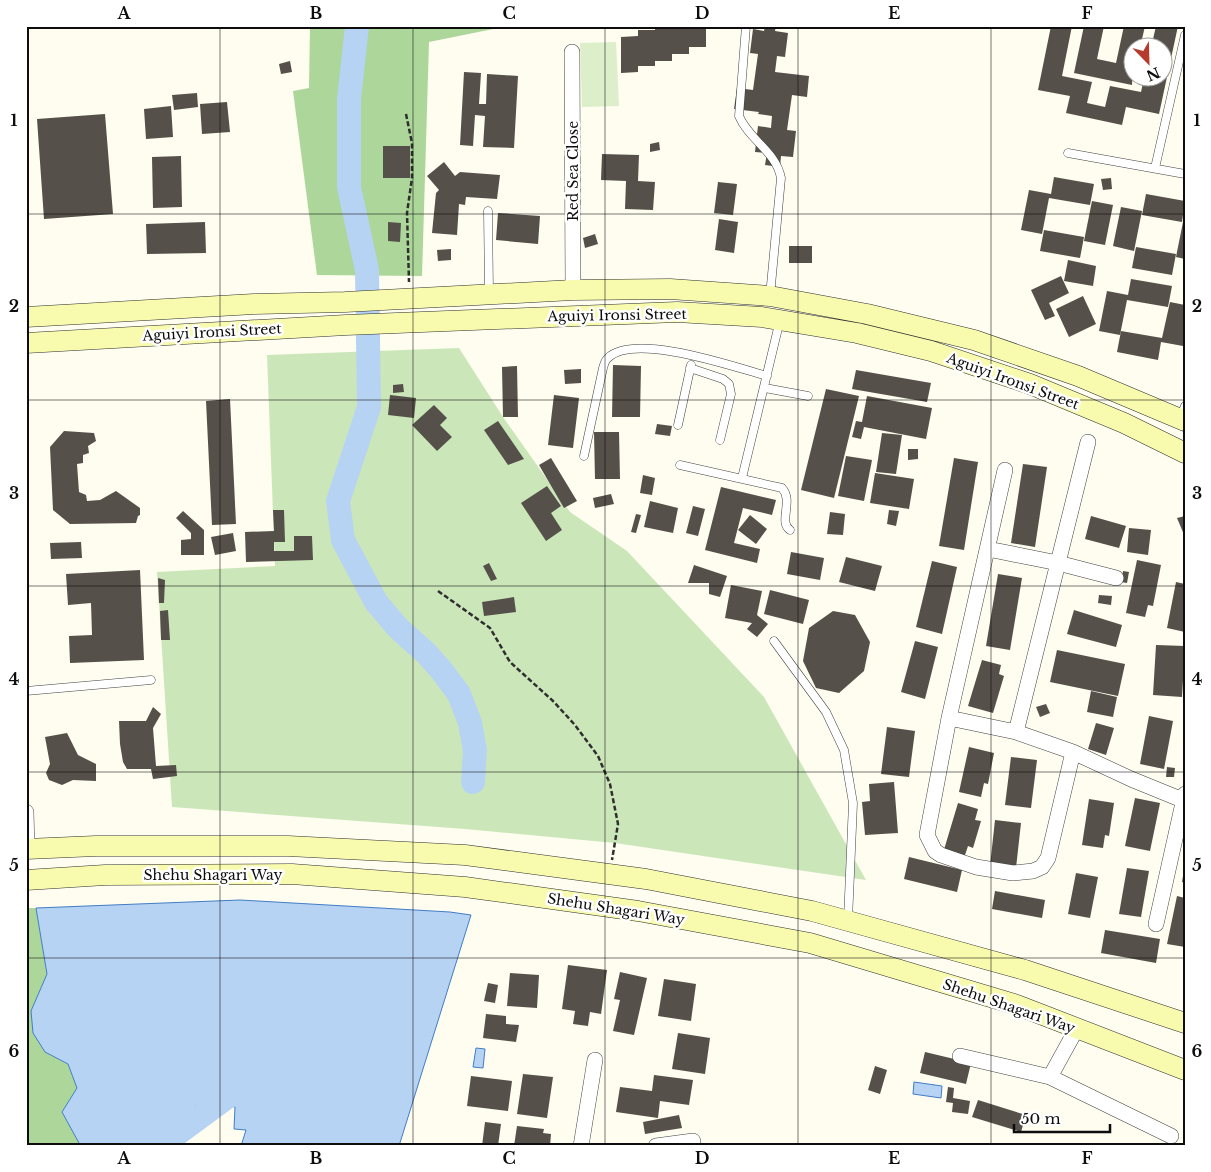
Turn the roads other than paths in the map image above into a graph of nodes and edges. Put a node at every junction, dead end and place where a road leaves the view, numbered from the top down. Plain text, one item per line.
1 (746, 26) edge
2 (1185, 35) edge
3 (572, 52) dead end
4 (1068, 152) dead end
5 (1155, 168) junction
6 (1185, 174) edge
7 (488, 211) dead end
8 (573, 290) junction
9 (489, 295) junction
10 (770, 296) junction
11 (26, 317) edge
12 (780, 320) junction
13 (26, 343) edge
14 (693, 356) junction
15 (690, 368) junction
16 (767, 376) junction
17 (765, 388) junction
18 (808, 396) dead end
19 (1183, 415) edge
20 (678, 425) dead end
21 (720, 440) dead end
22 (1088, 442) dead end
23 (1185, 453) edge
24 (584, 456) dead end
25 (680, 465) dead end
26 (1006, 470) dead end
27 (742, 478) junction
28 (790, 530) dead end
29 (988, 549) junction
30 (1058, 563) junction
31 (1116, 578) dead end
32 (774, 641) dead end
33 (151, 680) dead end
34 (26, 691) edge
35 (949, 718) junction
36 (1016, 732) junction
37 (1073, 752) junction
38 (1184, 798) edge
39 (26, 812) edge
40 (27, 849) edge
41 (26, 880) edge
42 (848, 922) junction
43 (1156, 924) dead end
44 (1185, 1023) edge
45 (1077, 1028) junction
46 (960, 1056) dead end
47 (595, 1060) dead end
48 (1185, 1070) edge
49 (1050, 1077) junction
50 (1171, 1136) dead end
51 (693, 1142) dead end
52 (581, 1146) edge
53 (656, 1146) edge

1 - 10 lane
2 - 5 lane
3 - 8 street, Red Sea Close
4 - 5 lane
5 - 6 lane
7 - 9 lane
8 - 9 main road, Aguiyi Ironsi Street
8 - 10 main road, Aguiyi Ironsi Street
9 - 11 main road, Aguiyi Ironsi Street
10 - 19 main road, Aguiyi Ironsi Street
12 - 13 main road, Aguiyi Ironsi Street
12 - 16 lane
12 - 23 main road, Aguiyi Ironsi Street
14 - 15 lane
14 - 16 lane
14 - 24 lane
15 - 20 lane
15 - 21 lane
16 - 17 lane
17 - 18 lane
17 - 27 lane
22 - 30 street
25 - 27 lane
26 - 29 street
27 - 28 lane
29 - 30 street
29 - 35 street
30 - 31 street
30 - 36 street
32 - 42 lane
33 - 34 lane
35 - 36 street
35 - 37 street
36 - 37 street
37 - 38 street
38 - 43 street
39 - 40 street
40 - 42 main road
41 - 45 main road, Shehu Shagari Way
42 - 44 main road
45 - 48 main road, Shehu Shagari Way
45 - 49 street
46 - 49 street
47 - 52 street
49 - 50 street
51 - 53 street

